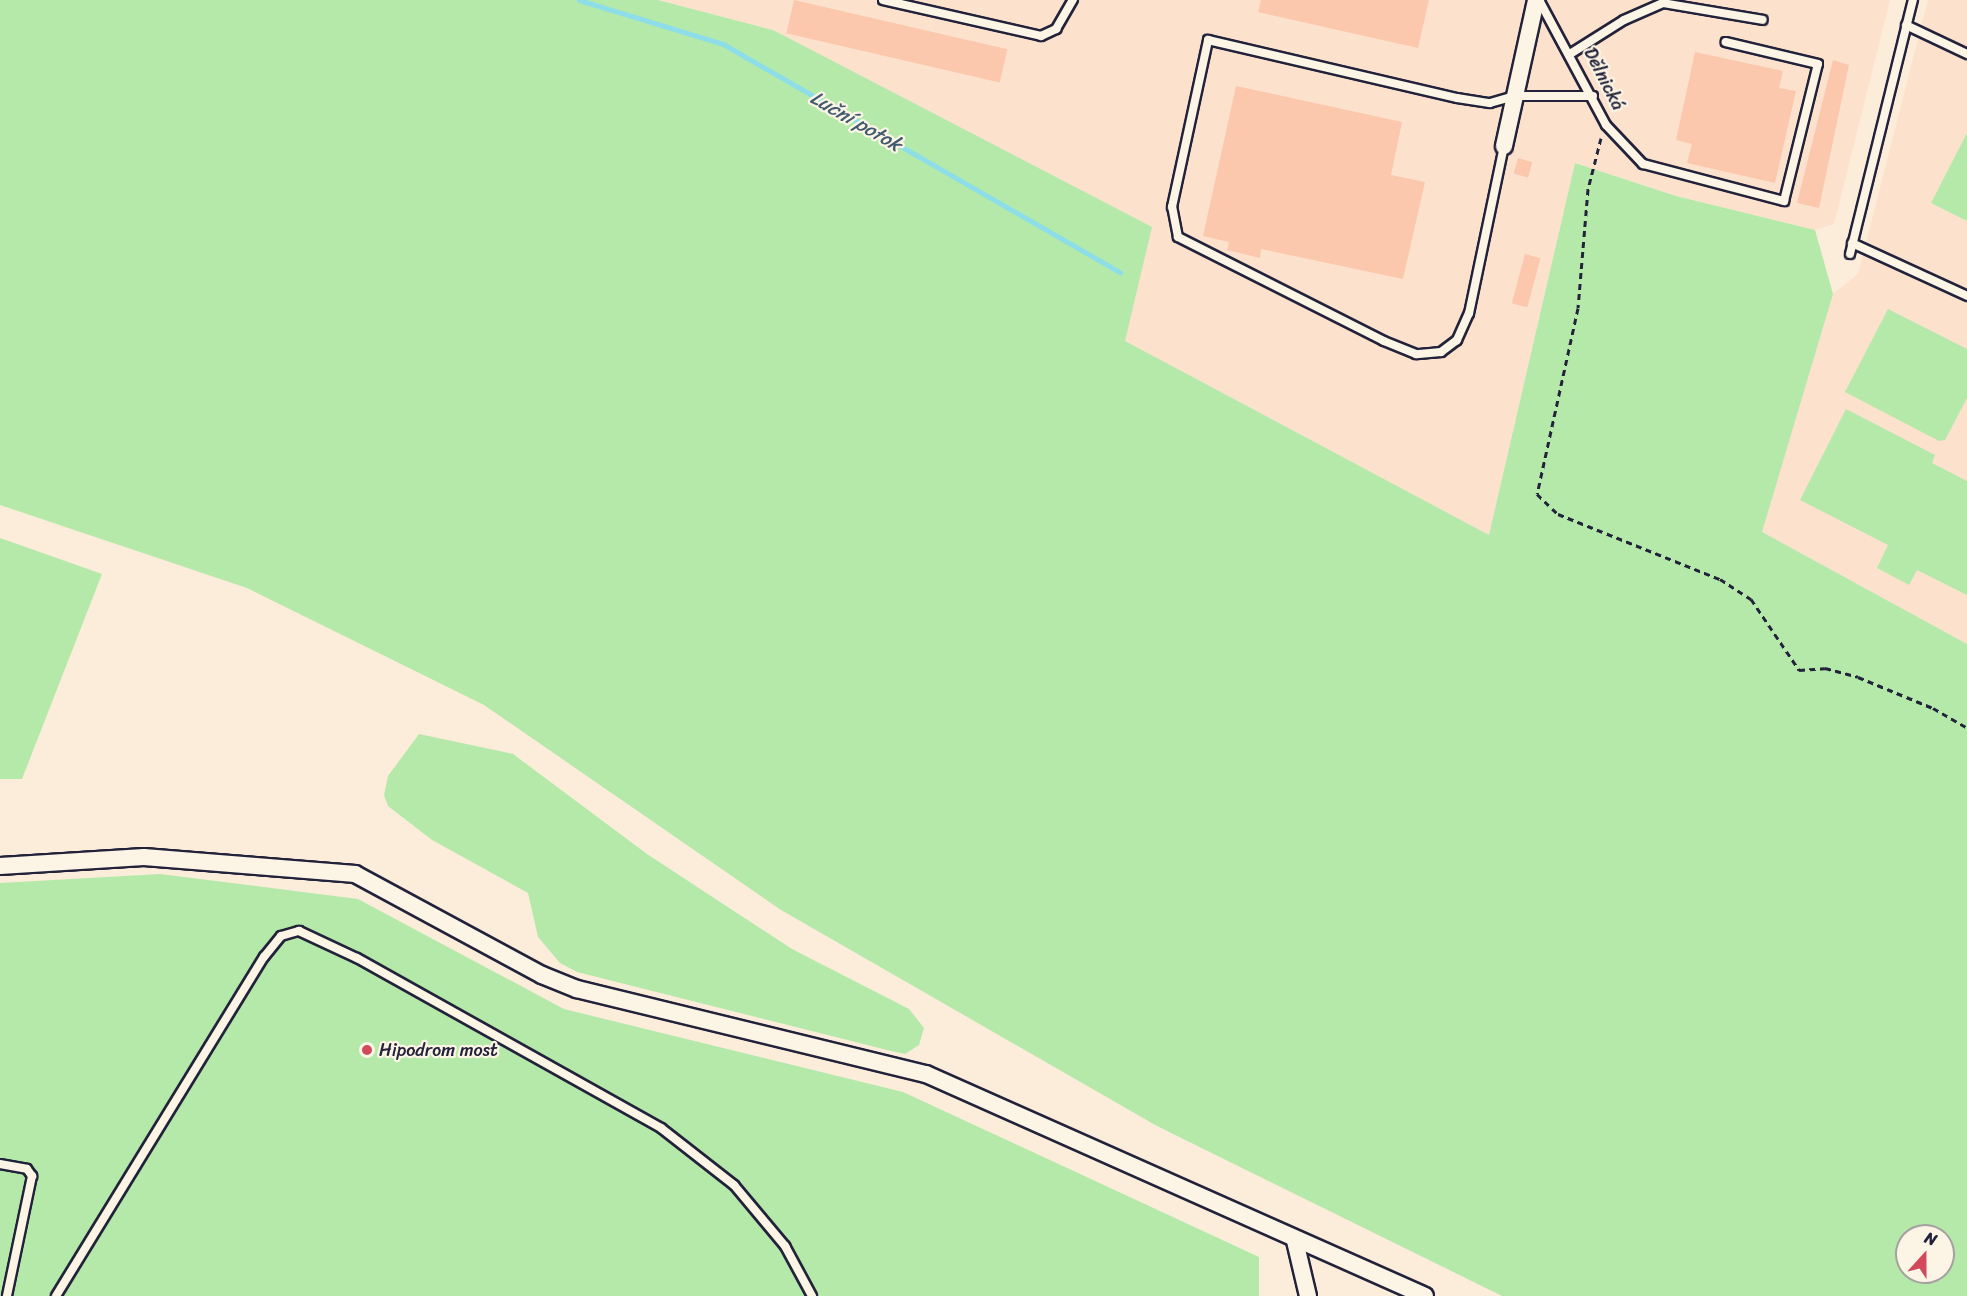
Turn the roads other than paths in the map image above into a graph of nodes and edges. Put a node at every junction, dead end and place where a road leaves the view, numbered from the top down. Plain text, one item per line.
1 (883, 0) edge
2 (1073, 0) edge
3 (1538, 0) edge
4 (1913, 0) edge
5 (908, 3) edge
6 (1763, 20) dead end
7 (1906, 26) junction
8 (1726, 42) dead end
9 (1570, 54) junction
10 (1967, 54) edge
11 (1515, 96) junction
12 (1593, 96) junction
13 (1504, 146) joint
14 (1852, 243) junction
15 (1850, 254) dead end
16 (1967, 296) edge
17 (0, 866) edge
18 (0, 1164) edge
19 (1295, 1241) junction
20 (7, 1296) edge
21 (56, 1296) edge
22 (812, 1296) edge
23 (1308, 1296) edge
24 (1425, 1296) edge

1 - 5 lane
2 - 5 lane
3 - 9 lane, Dělnická
3 - 11 street, Dělnická
4 - 7 lane
6 - 9 lane
7 - 10 lane
7 - 14 lane
8 - 12 lane, Dělnická
9 - 12 lane, Dělnická
11 - 12 lane
11 - 13 street, Dělnická
11 - 13 lane
14 - 15 lane
14 - 16 lane
17 - 19 street
18 - 20 lane
19 - 23 street
19 - 24 street
21 - 22 lane

